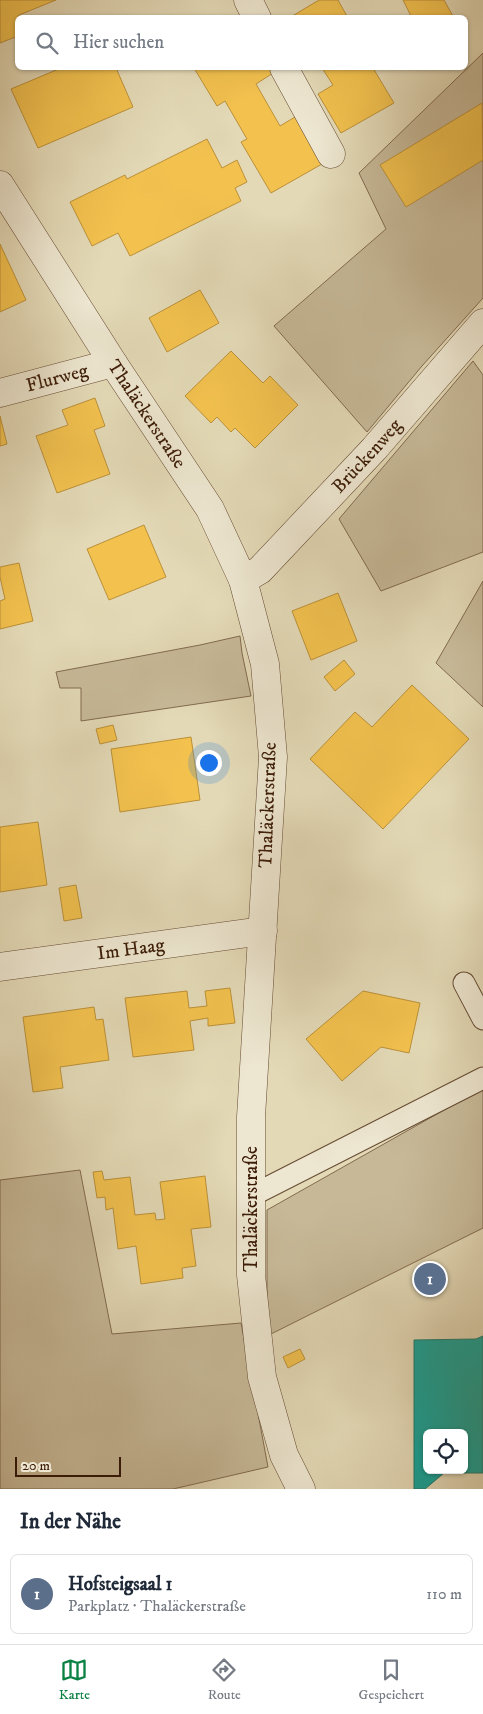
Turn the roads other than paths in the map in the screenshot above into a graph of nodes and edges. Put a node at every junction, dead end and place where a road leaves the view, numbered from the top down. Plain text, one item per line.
1 (248, 0) edge
2 (256, 15) edge
3 (285, 70) edge
4 (330, 154) dead end
5 (0, 186) edge
6 (483, 323) edge
7 (113, 363) junction
8 (0, 393) edge
9 (243, 580) junction
10 (263, 931) junction
11 (0, 967) edge
12 (464, 984) dead end
13 (483, 1019) edge
14 (483, 1078) edge
15 (251, 1196) junction
16 (301, 1489) edge

1 - 2 street
3 - 4 street
5 - 7 street, Thaläckerstraße
6 - 9 street, Brückenweg
7 - 8 street, Flurweg
7 - 9 street, Thaläckerstraße
9 - 10 street, Thaläckerstraße
10 - 11 street, Im Haag
10 - 15 street, Thaläckerstraße
12 - 13 lane
14 - 15 lane
15 - 16 street, Thaläckerstraße

